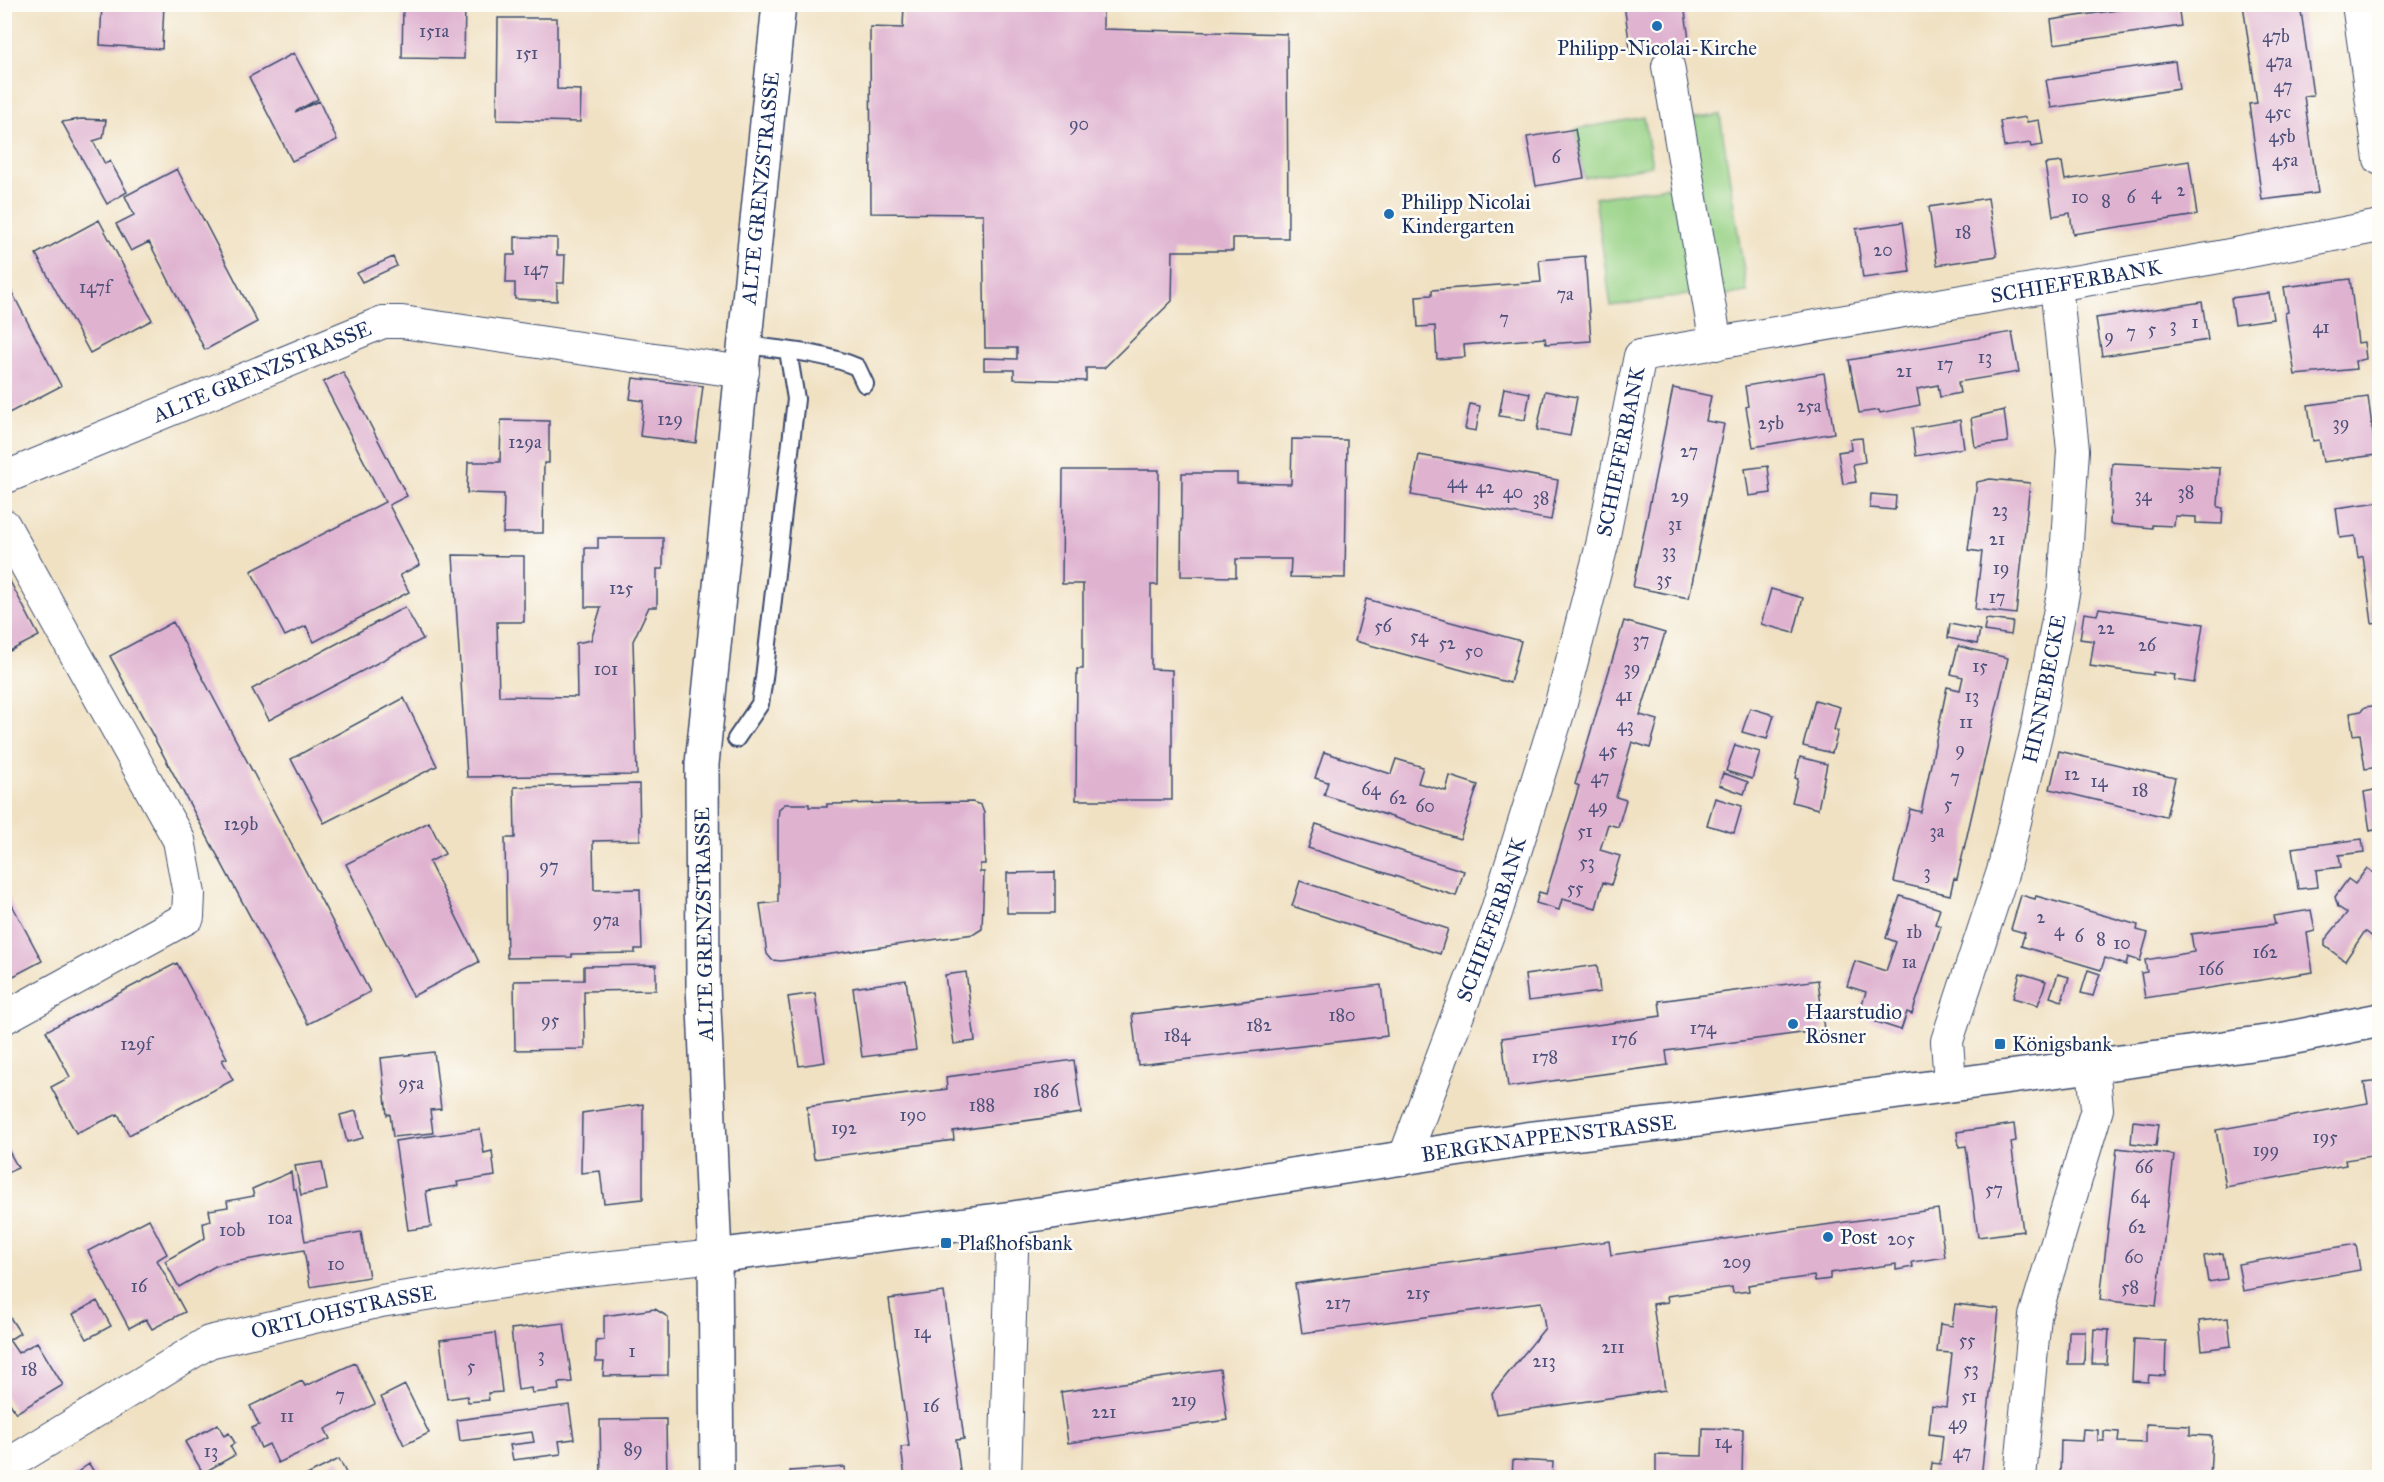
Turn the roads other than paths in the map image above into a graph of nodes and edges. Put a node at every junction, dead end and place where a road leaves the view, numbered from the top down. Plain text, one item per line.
1 (779, 4) edge
2 (2358, 4) edge
3 (1668, 66) dead end
4 (2379, 159) edge
5 (2379, 226) edge
6 (2056, 285) junction
7 (1716, 344) junction
8 (788, 351) junction
9 (744, 359) junction
10 (865, 384) dead end
11 (4, 478) edge
12 (4, 525) edge
13 (736, 739) dead end
14 (2379, 1014) edge
15 (4, 1018) edge
16 (2093, 1066) junction
17 (1950, 1083) junction
18 (1404, 1159) junction
19 (1013, 1218) junction
20 (715, 1256) junction
21 (4, 1467) edge
22 (717, 1478) edge
23 (1005, 1478) edge
24 (2020, 1478) edge

1 - 9 street, ALTE GRENZSTRASSE
2 - 4 street
3 - 7 street
5 - 6 street, SCHIEFERBANK
6 - 7 street, SCHIEFERBANK
6 - 17 street, HINNEBECKE
7 - 18 street, SCHIEFERBANK
8 - 9 lane
8 - 10 lane
8 - 13 lane
9 - 11 street, ALTE GRENZSTRASSE
9 - 20 street, ALTE GRENZSTRASSE
12 - 15 street
14 - 16 street, BERGKNAPPENSTRASSE
16 - 17 street, BERGKNAPPENSTRASSE
16 - 24 street
17 - 18 street, BERGKNAPPENSTRASSE
18 - 19 street, BERGKNAPPENSTRASSE
19 - 20 street, BERGKNAPPENSTRASSE
19 - 23 street
20 - 21 street, ORTLOHSTRASSE
20 - 22 street, ALTE GRENZSTRASSE

